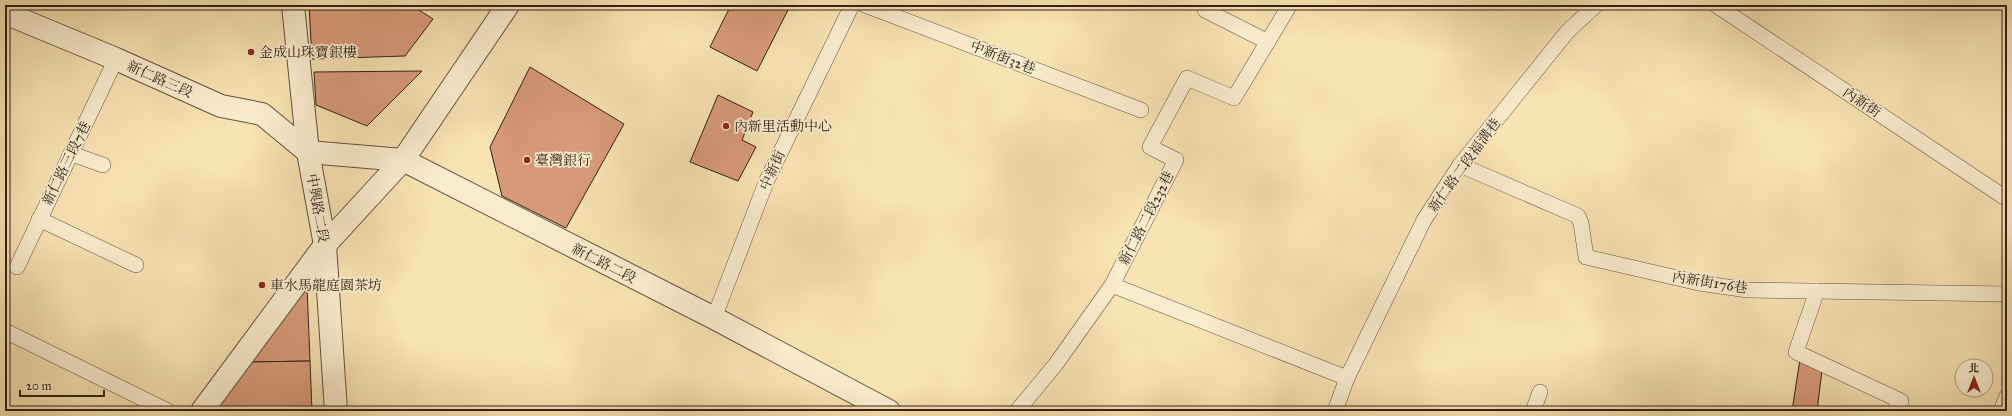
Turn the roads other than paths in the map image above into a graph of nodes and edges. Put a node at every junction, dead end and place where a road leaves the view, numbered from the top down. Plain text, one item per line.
1 (293, 5) edge
2 (508, 5) edge
3 (852, 5) edge
4 (865, 5) edge
5 (1596, 5) edge
6 (1716, 5) edge
7 (1288, 8) dead end
8 (1205, 10) dead end
9 (5, 13) edge
10 (1268, 42) junction
11 (116, 59) junction
12 (1141, 110) dead end
13 (308, 152) junction
14 (72, 154) junction
15 (403, 160) junction
16 (103, 165) dead end
17 (1460, 165) junction
18 (2007, 200) edge
19 (39, 219) junction
20 (325, 245) junction
21 (136, 265) dead end
22 (17, 267) dead end
23 (1112, 285) junction
24 (1817, 290) junction
25 (2007, 294) edge
26 (714, 318) junction
27 (5, 331) edge
28 (1347, 378) junction
29 (1540, 392) dead end
30 (2007, 396) edge
31 (168, 411) edge
32 (202, 411) edge
33 (336, 411) edge
34 (889, 411) edge
35 (1017, 411) edge
36 (1335, 411) edge
37 (1533, 411) edge
38 (1894, 411) edge
39 (2001, 411) edge

1 - 13 street, 中興路二段
2 - 15 street
3 - 26 lane, 中新街
4 - 12 lane, 中新街32巷
5 - 17 lane, 新仁路二段福溝巷
6 - 18 lane, 內新街
7 - 10 lane, 新仁路二段232巷
8 - 10 lane
9 - 11 street, 新仁路三段
10 - 23 lane, 新仁路二段232巷
11 - 13 street, 新仁路三段
11 - 14 lane, 新仁路三段7巷
13 - 15 street, 新仁路二段
13 - 20 street, 中興路二段
14 - 16 lane
14 - 19 lane, 新仁路三段7巷
15 - 20 street
15 - 26 street, 新仁路二段
17 - 24 lane, 內新街176巷
17 - 28 lane, 新仁路二段福溝巷
19 - 21 lane
19 - 22 lane, 新仁路三段7巷
20 - 32 street
20 - 33 street, 中興路二段
23 - 28 lane
23 - 35 lane, 新仁路二段232巷
24 - 25 lane, 內新街176巷
24 - 38 lane
26 - 34 street, 新仁路二段
27 - 31 lane
28 - 36 lane, 新仁路二段福溝巷
29 - 37 lane
30 - 39 lane

